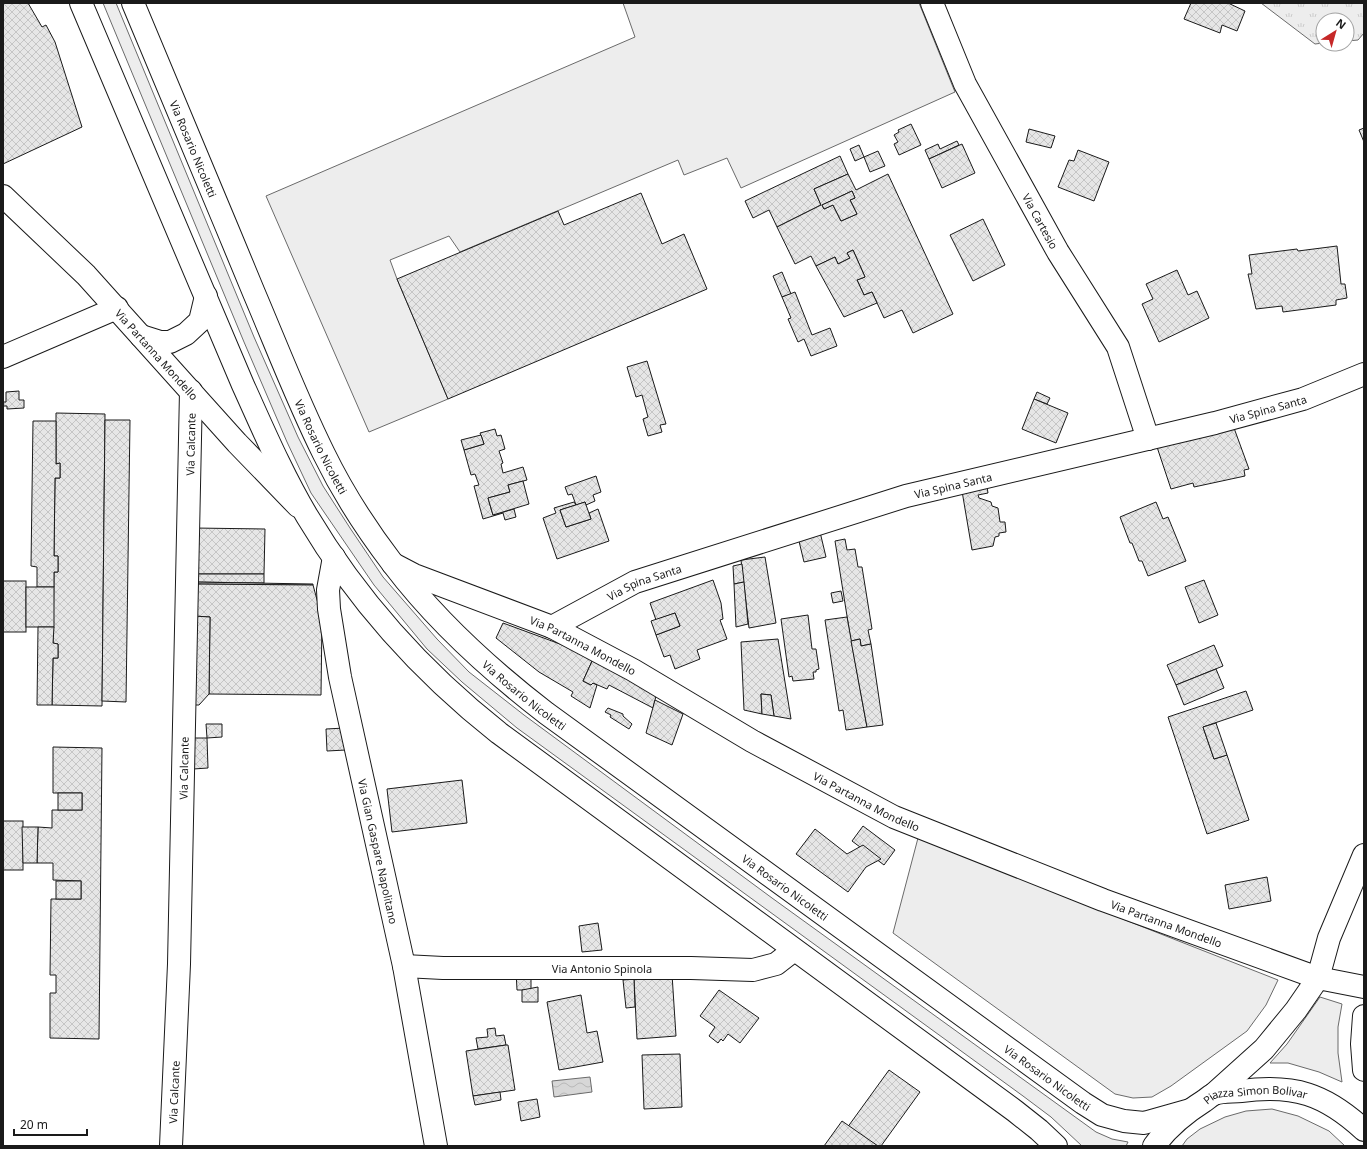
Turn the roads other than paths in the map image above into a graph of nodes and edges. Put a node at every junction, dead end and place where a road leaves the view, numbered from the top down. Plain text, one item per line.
1 (81, 3) edge
2 (133, 3) edge
3 (932, 3) edge
4 (3, 196) edge
5 (206, 296) junction
6 (117, 308) junction
7 (141, 336) junction
8 (3, 357) edge
9 (1364, 374) edge
10 (191, 391) junction
11 (1148, 439) junction
12 (307, 516) junction
13 (334, 557) junction
14 (393, 564) junction
15 (552, 627) junction
16 (1364, 855) edge
17 (794, 950) junction
18 (404, 966) junction
19 (1318, 978) junction
20 (1364, 988) edge
21 (1364, 1016) edge
22 (1364, 1070) edge
23 (1214, 1094) junction
24 (1190, 1110) junction
25 (1364, 1130) edge
26 (171, 1146) edge
27 (436, 1146) edge
28 (1056, 1146) edge
29 (1154, 1146) edge

1 - 5 street
2 - 14 street, Via Rosario Nicoletti
3 - 11 street, Via Cartesio
4 - 6 street, Via Partanna Mondello
5 - 7 street
5 - 12 street
6 - 7 street, Via Partanna Mondello
6 - 8 street
7 - 10 street, Via Partanna Mondello
9 - 11 street, Via Spina Santa
10 - 12 street, Via Partanna Mondello
10 - 26 street, Via Calcante
11 - 15 street, Via Spina Santa
12 - 13 street
13 - 17 street
13 - 18 street, Via Gian Gaspare Napolitano
14 - 15 street, Via Partanna Mondello
14 - 24 street, Via Rosario Nicoletti
15 - 19 street, Via Partanna Mondello
16 - 19 street
17 - 18 street, Via Antonio Spinola
17 - 28 street
18 - 27 street, Via Gian Gaspare Napolitano
19 - 20 street, Via Partanna Mondello
19 - 23 street
21 - 22 street
23 - 24 street, Piazza Simon Bolivar
23 - 25 street, Piazza Simon Bolivar
24 - 29 street, Piazza Simon Bolivar

